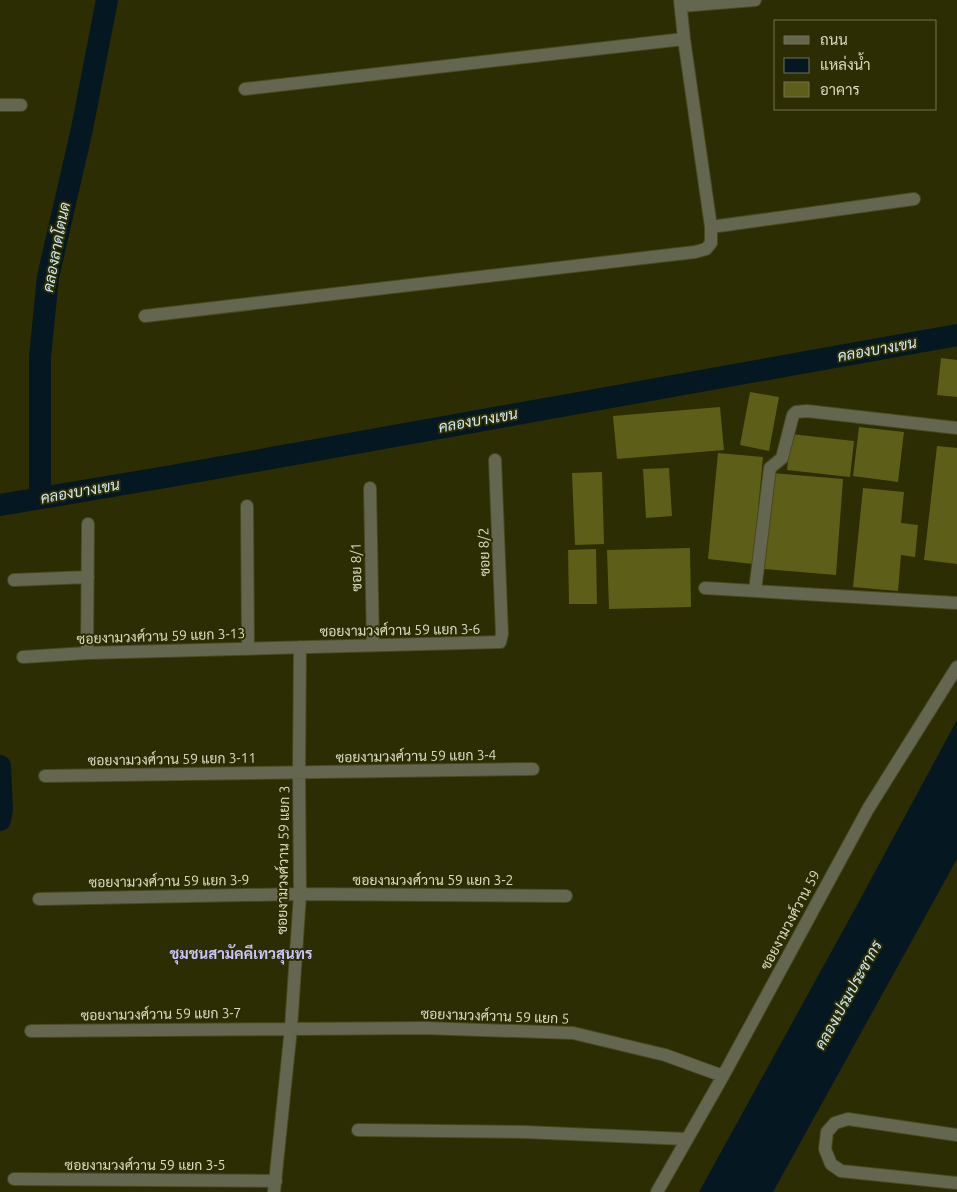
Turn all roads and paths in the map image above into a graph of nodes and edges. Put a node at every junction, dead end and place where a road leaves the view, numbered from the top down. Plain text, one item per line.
1 (755, 0) edge
2 (681, 3) edge
3 (684, 38) junction
4 (245, 89) dead end
5 (0, 105) edge
6 (21, 105) dead end
7 (914, 199) dead end
8 (711, 227) junction
9 (145, 316) dead end
10 (957, 428) edge
11 (495, 460) dead end
12 (370, 488) dead end
13 (247, 506) dead end
14 (88, 524) dead end
15 (88, 577) junction
16 (14, 580) dead end
17 (705, 588) dead end
18 (755, 591) junction
19 (957, 603) edge
20 (500, 642) joint
21 (373, 645) junction
22 (300, 648) junction
23 (248, 649) junction
24 (87, 653) junction
25 (23, 657) dead end
26 (957, 667) edge
27 (533, 769) dead end
28 (298, 773) junction
29 (45, 776) dead end
30 (300, 894) junction
31 (566, 896) dead end
32 (39, 898) dead end
33 (291, 1028) junction
34 (31, 1030) dead end
35 (723, 1076) junction
36 (358, 1130) dead end
37 (957, 1135) edge
38 (686, 1139) junction
39 (14, 1179) dead end
40 (957, 1183) edge
41 (275, 1186) edge
42 (657, 1192) edge

1 - 2 street
2 - 3 street
3 - 4 street
3 - 8 street
5 - 6 street
7 - 8 street
8 - 9 street
10 - 18 street
11 - 20 street, ซอย 8/2
12 - 21 street, ซอย 8/1
13 - 23 street
14 - 15 street
15 - 16 street
15 - 24 street
17 - 18 street
18 - 19 street
20 - 21 street, ซอยงามวงศ์วาน 59 แยก 3-6
21 - 22 street, ซอยงามวงศ์วาน 59 แยก 3-6
22 - 23 street, ซอยงามวงศ์วาน 59 แยก 3-13
22 - 28 street, ซอยงามวงศ์วาน 59 แยก 3
23 - 24 street, ซอยงามวงศ์วาน 59 แยก 3-13
24 - 25 street, ซอยงามวงศ์วาน 59 แยก 3-13
26 - 35 street, ซอยงามวงศ์วาน 59
27 - 28 street, ซอยงามวงศ์วาน 59 แยก 3-4
28 - 29 street, ซอยงามวงศ์วาน 59 แยก 3-11
28 - 30 street, ซอยงามวงศ์วาน 59 แยก 3
30 - 31 street, ซอยงามวงศ์วาน 59 แยก 3-2
30 - 32 street, ซอยงามวงศ์วาน 59 แยก 3-9
30 - 33 street, ซอยงามวงศ์วาน 59 แยก 3
33 - 34 street, ซอยงามวงศ์วาน 59 แยก 3-7
33 - 35 street, ซอยงามวงศ์วาน 59 แยก 5
33 - 41 street, ซอยงามวงศ์วาน 59 แยก 3
35 - 38 street, ซอยงามวงศ์วาน 59
36 - 38 street
37 - 40 street
38 - 42 street, ซอยงามวงศ์วาน 59
39 - 41 street, ซอยงามวงศ์วาน 59 แยก 3-5

